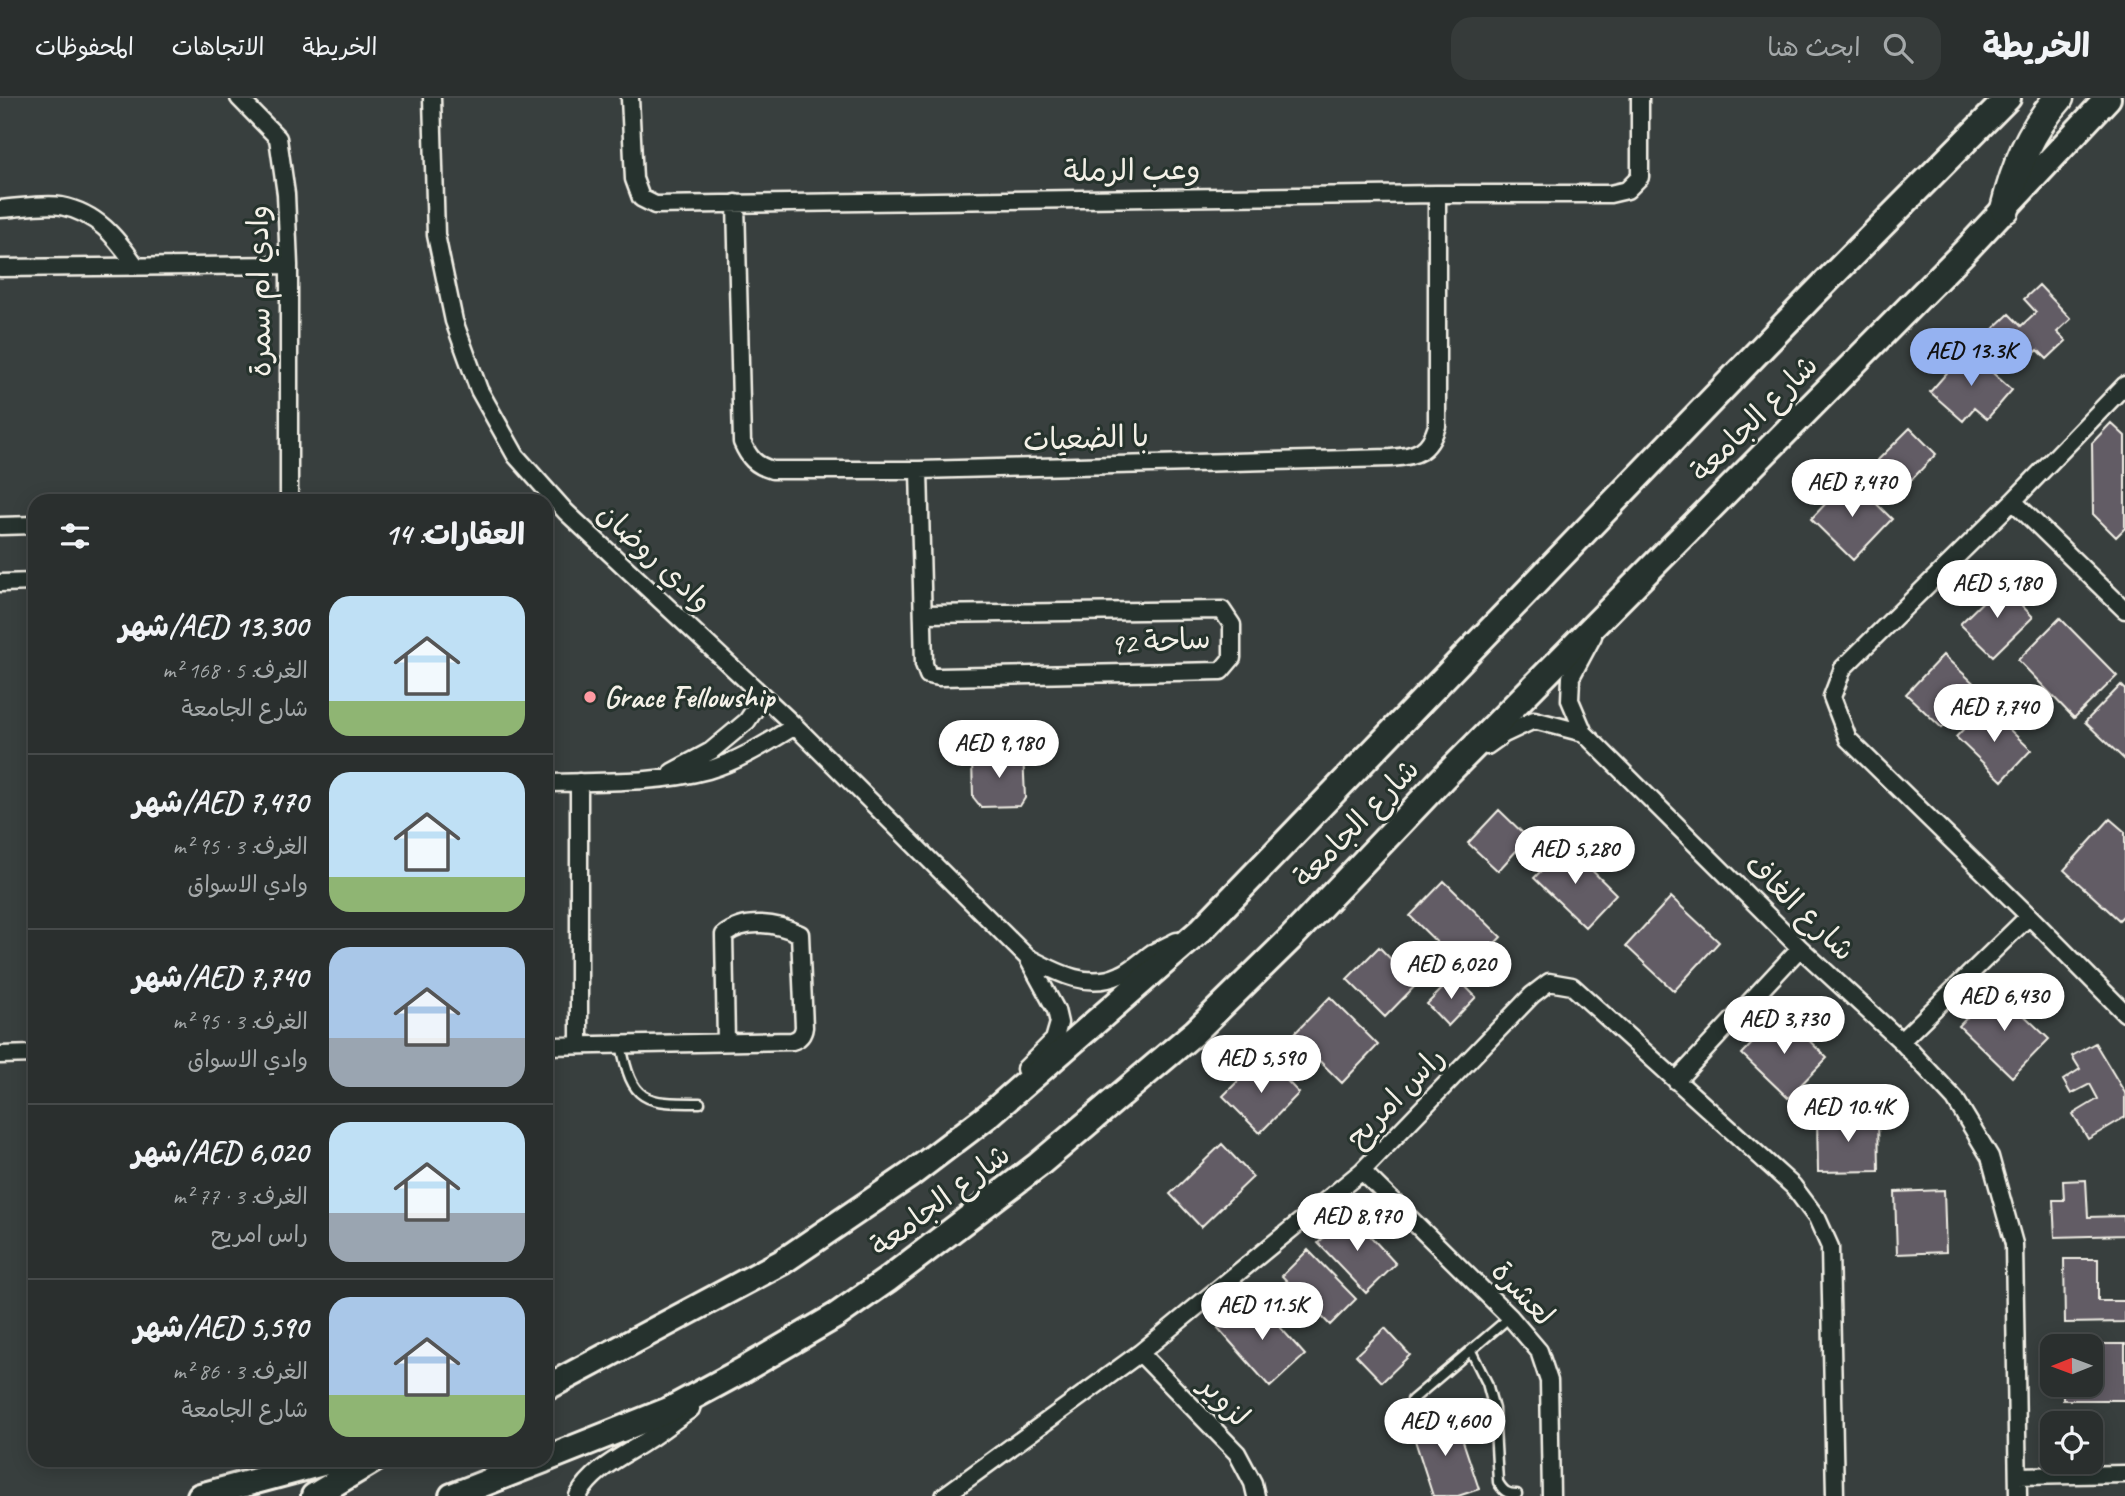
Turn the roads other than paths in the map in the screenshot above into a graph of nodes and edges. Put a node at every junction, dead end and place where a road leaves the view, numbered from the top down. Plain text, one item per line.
1 (239, 98) edge
2 (432, 98) edge
3 (630, 98) edge
4 (1640, 98) edge
5 (2008, 98) edge
6 (2059, 98) edge
7 (2108, 98) edge
8 (1437, 194) junction
9 (736, 203) junction
10 (0, 208) edge
11 (2005, 209) junction
12 (289, 265) junction
13 (135, 266) junction
14 (0, 268) edge
15 (2125, 385) edge
16 (919, 470) junction
17 (289, 494) edge
18 (550, 494) edge
19 (553, 497) edge
20 (2013, 500) junction
21 (28, 525) edge
22 (0, 526) edge
23 (28, 582) edge
24 (0, 583) edge
25 (2125, 610) edge
26 (924, 614) junction
27 (1605, 614) junction
28 (763, 697) junction
29 (794, 726) junction
30 (1584, 733) junction
31 (1443, 778) junction
32 (658, 779) junction
33 (579, 782) junction
34 (553, 783) edge
35 (2029, 916) junction
36 (1201, 930) junction
37 (1800, 948) junction
38 (1027, 957) junction
39 (2125, 1013) edge
40 (1901, 1041) junction
41 (726, 1042) junction
42 (621, 1044) junction
43 (553, 1045) edge
44 (579, 1045) junction
45 (28, 1054) edge
46 (0, 1055) edge
47 (1676, 1081) junction
48 (700, 1103) dead end
49 (989, 1115) junction
50 (1362, 1171) junction
51 (1510, 1317) junction
52 (1471, 1351) junction
53 (1140, 1353) junction
54 (553, 1384) edge
55 (717, 1384) junction
56 (1412, 1400) dead end
57 (553, 1456) edge
58 (308, 1467) edge
59 (362, 1467) edge
60 (525, 1467) edge
61 (2125, 1474) edge
62 (2018, 1476) junction
63 (1517, 1494) dead end
64 (200, 1496) edge
65 (314, 1496) edge
66 (453, 1496) edge
67 (578, 1496) edge
68 (944, 1496) edge
69 (1256, 1496) edge
70 (1551, 1496) edge
71 (1835, 1496) edge
72 (2018, 1496) edge

1 - 12 street, وادي ام سمرة
2 - 18 street, وادي روضان
3 - 9 street, وعب الرملة
4 - 8 street, وعب الرملة
5 - 36 main road, شارع الجامعة
6 - 11 highway
7 - 11 main road, شارع الجامعة
8 - 9 street, وعب الرملة
8 - 16 street, با الضعيات
9 - 16 street, با الضعيات
10 - 13 street
11 - 27 main road, شارع الجامعة
12 - 13 street
12 - 17 street, وادي ام سمرة
13 - 14 street
15 - 20 street
16 - 26 street, ساحة 92
19 - 28 street, وادي روضان
20 - 25 street
20 - 35 street
21 - 22 street
23 - 24 street
26 - 26 street, ساحة 92
27 - 30 street, شارع الغاف
27 - 31 main road, شارع الجامعة
28 - 29 street, وادي روضان
28 - 32 street
29 - 32 street
29 - 38 street, وادي روضان
30 - 31 street
30 - 37 street, شارع الغاف
31 - 55 main road, شارع الجامعة
32 - 33 street
33 - 34 street
33 - 44 street
35 - 39 street
35 - 40 street
36 - 38 street, وادي روضان
36 - 49 main road, شارع الجامعة
37 - 40 street, شارع الغاف
37 - 47 street
38 - 49 street, وادي روضان
40 - 62 street, شارع الغاف
41 - 41 street
41 - 42 street
42 - 44 street
42 - 48 lane
43 - 44 street
45 - 46 street
47 - 50 street, راس امريح
47 - 71 street, راس امريح
49 - 54 main road, شارع الجامعة
50 - 51 street, لعشرة
50 - 53 street, راس امريح
51 - 52 lane
51 - 70 street, لعشرة
52 - 56 lane
52 - 63 lane
53 - 68 street, راس امريح
53 - 69 street, لزوير
55 - 57 main road, شارع الجامعة
55 - 67 street
58 - 64 main road
59 - 65 main road
60 - 66 main road, شارع الجامعة
61 - 62 street
62 - 72 street, شارع الغاف

